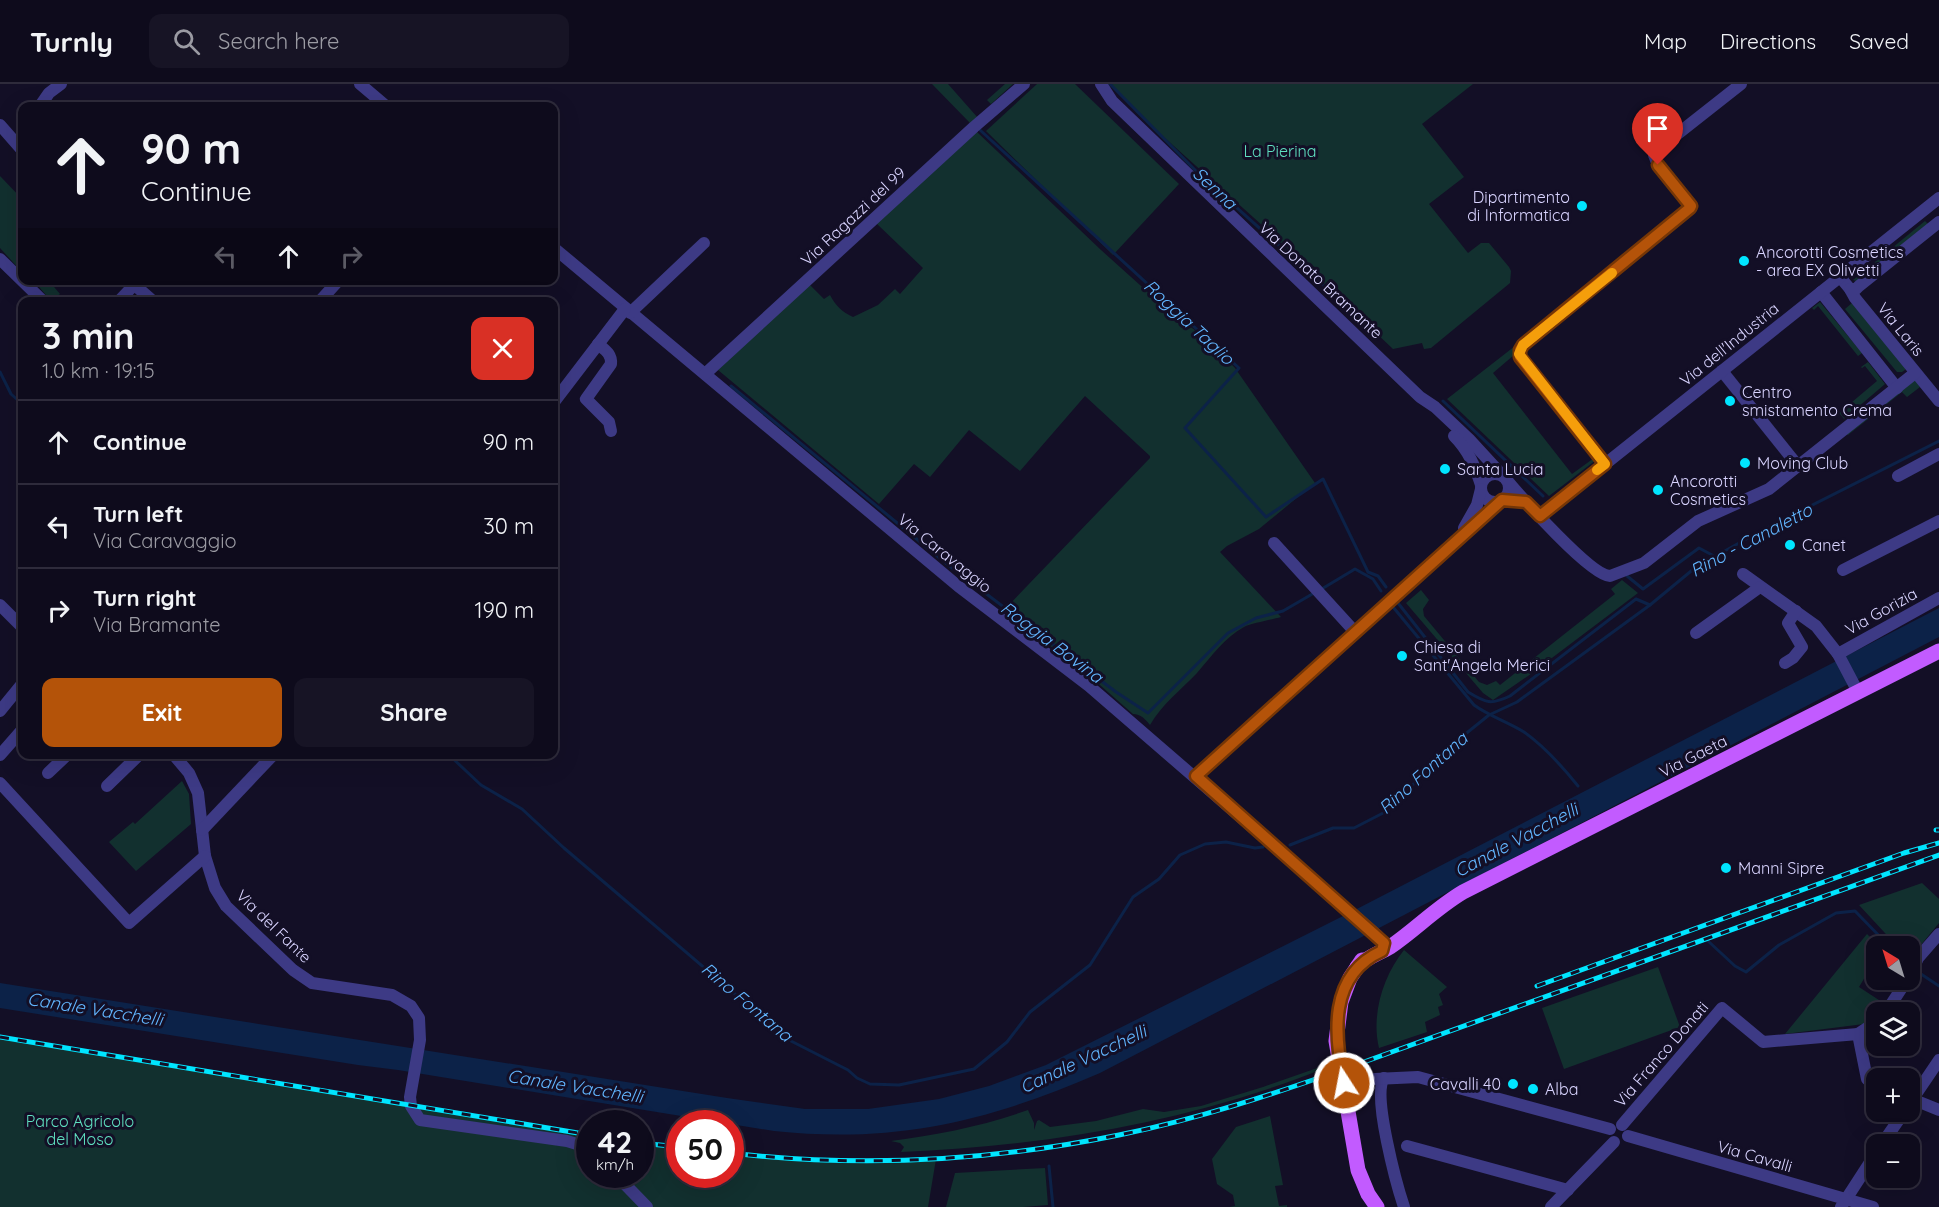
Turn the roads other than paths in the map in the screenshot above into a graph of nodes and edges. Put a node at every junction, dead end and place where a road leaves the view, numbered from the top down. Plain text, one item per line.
1 (61, 84) edge
2 (360, 84) edge
3 (1024, 84) edge
4 (1101, 84) edge
5 (1741, 84) edge
6 (43, 102) edge
7 (381, 102) edge
8 (0, 125) edge
9 (18, 143) edge
10 (1939, 198) edge
11 (1939, 222) edge
12 (704, 243) dead end
13 (558, 251) edge
14 (0, 259) edge
15 (1840, 276) junction
16 (18, 277) edge
17 (27, 285) edge
18 (134, 285) edge
19 (334, 285) edge
20 (1850, 289) junction
21 (1821, 292) junction
22 (39, 297) edge
23 (148, 297) edge
24 (324, 297) edge
25 (627, 311) junction
26 (598, 344) junction
27 (1722, 371) junction
28 (1916, 373) junction
29 (705, 374) junction
30 (1897, 388) junction
31 (558, 397) edge
32 (1420, 397) junction
33 (1939, 401) edge
34 (611, 431) dead end
35 (1939, 454) edge
36 (1605, 464) junction
37 (1798, 466) junction
38 (1898, 476) dead end
39 (1504, 478) junction
40 (1481, 487) junction
41 (1502, 500) junction
42 (1526, 502) junction
43 (1540, 516) junction
44 (1938, 524) edge
45 (1456, 542) junction
46 (1274, 543) dead end
47 (1842, 570) dead end
48 (1743, 574) dead end
49 (1760, 587) junction
50 (1939, 598) edge
51 (0, 605) edge
52 (1796, 611) junction
53 (18, 623) edge
54 (1356, 633) junction
55 (1696, 633) dead end
56 (1939, 651) edge
57 (1840, 656) junction
58 (1785, 663) dead end
59 (1855, 687) junction
60 (18, 689) edge
61 (0, 711) edge
62 (18, 735) edge
63 (0, 755) edge
64 (62, 759) edge
65 (135, 759) edge
66 (180, 759) edge
67 (269, 759) edge
68 (48, 772) dead end
69 (1196, 776) junction
70 (0, 783) edge
71 (107, 786) dead end
72 (202, 830) junction
73 (205, 856) junction
74 (1939, 934) edge
75 (1381, 941) junction
76 (1920, 957) edge
77 (1866, 1029) edge
78 (1858, 1035) junction
79 (1939, 1060) edge
80 (1866, 1074) edge
81 (1920, 1088) edge
82 (1920, 1104) edge
83 (1939, 1110) edge
84 (1618, 1133) junction
85 (576, 1144) edge
86 (1407, 1146) dead end
87 (1866, 1169) edge
88 (629, 1188) edge
89 (1568, 1190) junction
90 (1844, 1203) edge
91 (647, 1207) edge
92 (1377, 1207) edge
93 (1404, 1207) edge
94 (1551, 1207) edge
95 (1873, 1207) edge

1 - 6 street
2 - 7 street
3 - 29 street, Via Ragazzi del 99
4 - 32 street, Via Donato Bramante
5 - 36 street
8 - 9 street
10 - 15 street, Via dell'Industria
11 - 20 street
12 - 25 street
13 - 25 street, Via Caravaggio
14 - 16 street
15 - 20 street, Via Laris
15 - 21 street, Via dell'Industria
17 - 22 street
18 - 23 street
19 - 24 street
20 - 28 street, Via Laris
21 - 27 street, Via dell'Industria
21 - 30 street
25 - 26 street
25 - 29 street, Via Caravaggio
26 - 31 street
26 - 34 street
27 - 36 street, Via dell'Industria
27 - 37 street
28 - 30 street, Via Donato Bramante
28 - 33 street, Via Laris
29 - 69 street, Via Caravaggio
30 - 37 street, Via Donato Bramante
32 - 39 street, Via Donato Bramante
32 - 40 street, Via Donato Bramante
35 - 38 street
36 - 43 street, Via dell'Industria
37 - 43 street, Via Donato Bramante
39 - 40 street
39 - 41 street
39 - 42 street, Via Donato Bramante
40 - 41 street
40 - 45 street
41 - 42 street
41 - 45 street
42 - 43 street, Via Donato Bramante
44 - 47 street
45 - 54 street
46 - 54 street
48 - 49 street, Via Gorizia
49 - 52 street, Via Gorizia
49 - 55 street
50 - 57 street, Via Gorizia
51 - 53 street
52 - 57 street, Via Gorizia
52 - 58 street
54 - 69 street
56 - 59 main road, Via Gaeta
57 - 59 street, Via Gorizia
59 - 75 main road, Via Gaeta
60 - 61 street
62 - 63 street
64 - 68 street
65 - 71 street
66 - 72 street, Via del Fante
67 - 72 street
69 - 75 street, Via Caravaggio
70 - 73 street
72 - 73 street, Via del Fante
73 - 85 street, Via del Fante
74 - 76 street
75 - 92 main road, Via Gaeta
77 - 78 street
78 - 80 street
78 - 84 street, Via Franco Donati
79 - 81 street
82 - 83 street
84 - 89 street, Via Franco Donati
84 - 90 street, Via Cavalli
84 - 93 street, Via Cavalli
86 - 89 street
87 - 90 street
88 - 91 street
89 - 94 street, Via Franco Donati
90 - 95 street, Via Cavalli

